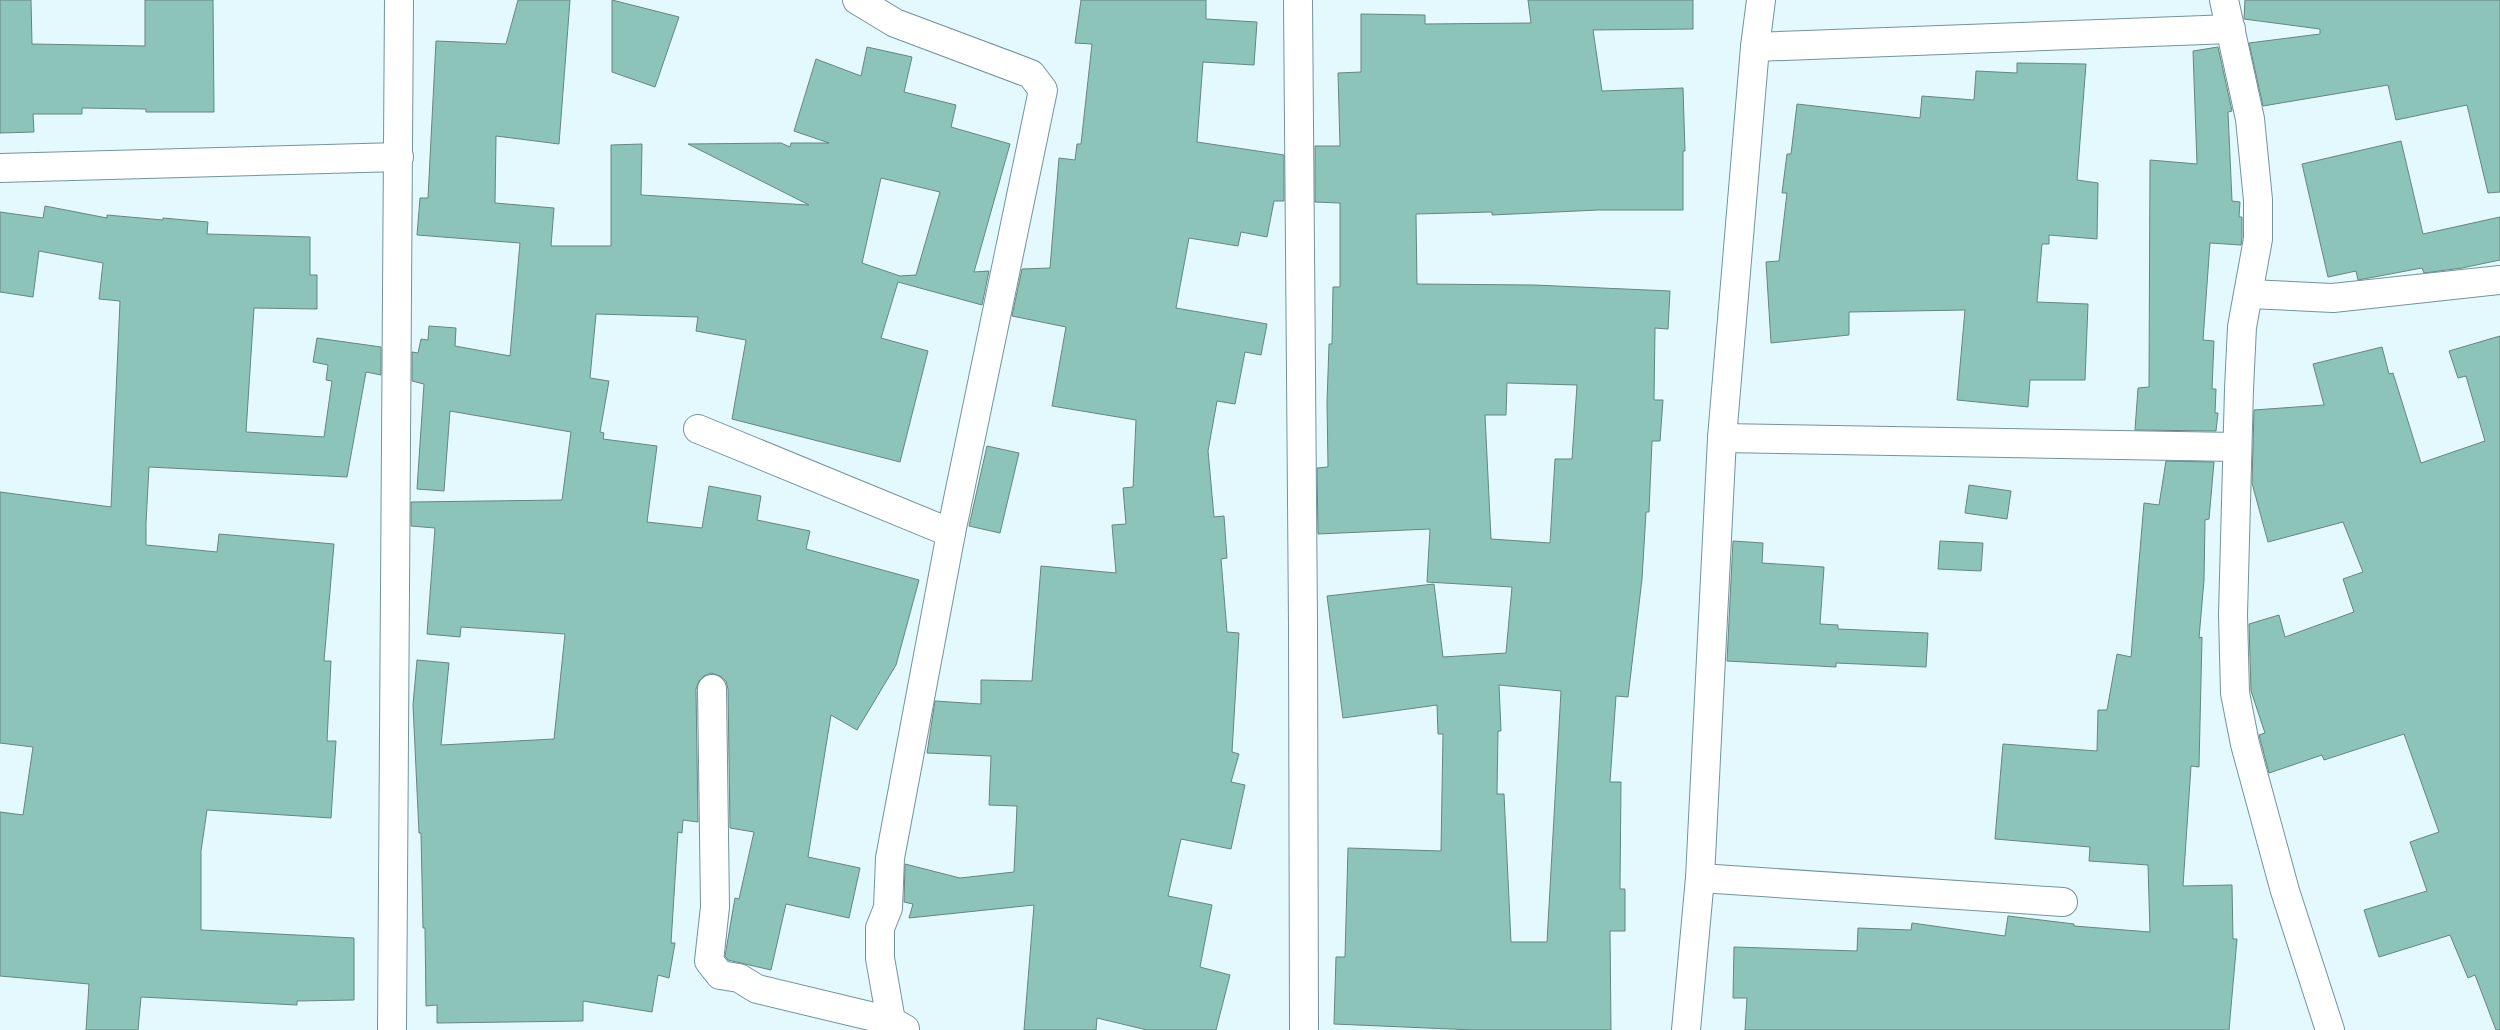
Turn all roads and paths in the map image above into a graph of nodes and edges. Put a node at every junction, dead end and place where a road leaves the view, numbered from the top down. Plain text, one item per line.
1 (400, 0) edge
2 (857, 0) edge
3 (1298, 0) edge
4 (1761, 0) edge
5 (2224, 0) edge
6 (895, 12) edge
7 (2231, 29) junction
8 (1755, 47) junction
9 (399, 157) junction
10 (0, 168) edge
11 (2500, 280) edge
12 (2249, 294) junction
13 (698, 429) dead end
14 (1722, 438) junction
15 (2236, 447) junction
16 (950, 532) junction
17 (712, 689) dead end
18 (1700, 878) junction
19 (2063, 902) dead end
20 (898, 1026) edge
21 (392, 1030) edge
22 (1304, 1030) edge
23 (1686, 1030) edge
24 (2330, 1030) edge

1 - 9 street
2 - 6 street
3 - 22 street
4 - 8 street
5 - 7 street
6 - 16 street
7 - 8 street
7 - 12 street
8 - 14 street
9 - 10 street
9 - 21 street
11 - 12 street
12 - 15 street
13 - 16 street
14 - 15 street
14 - 18 street
15 - 24 street
16 - 20 street
17 - 20 street
18 - 19 street
18 - 23 street

